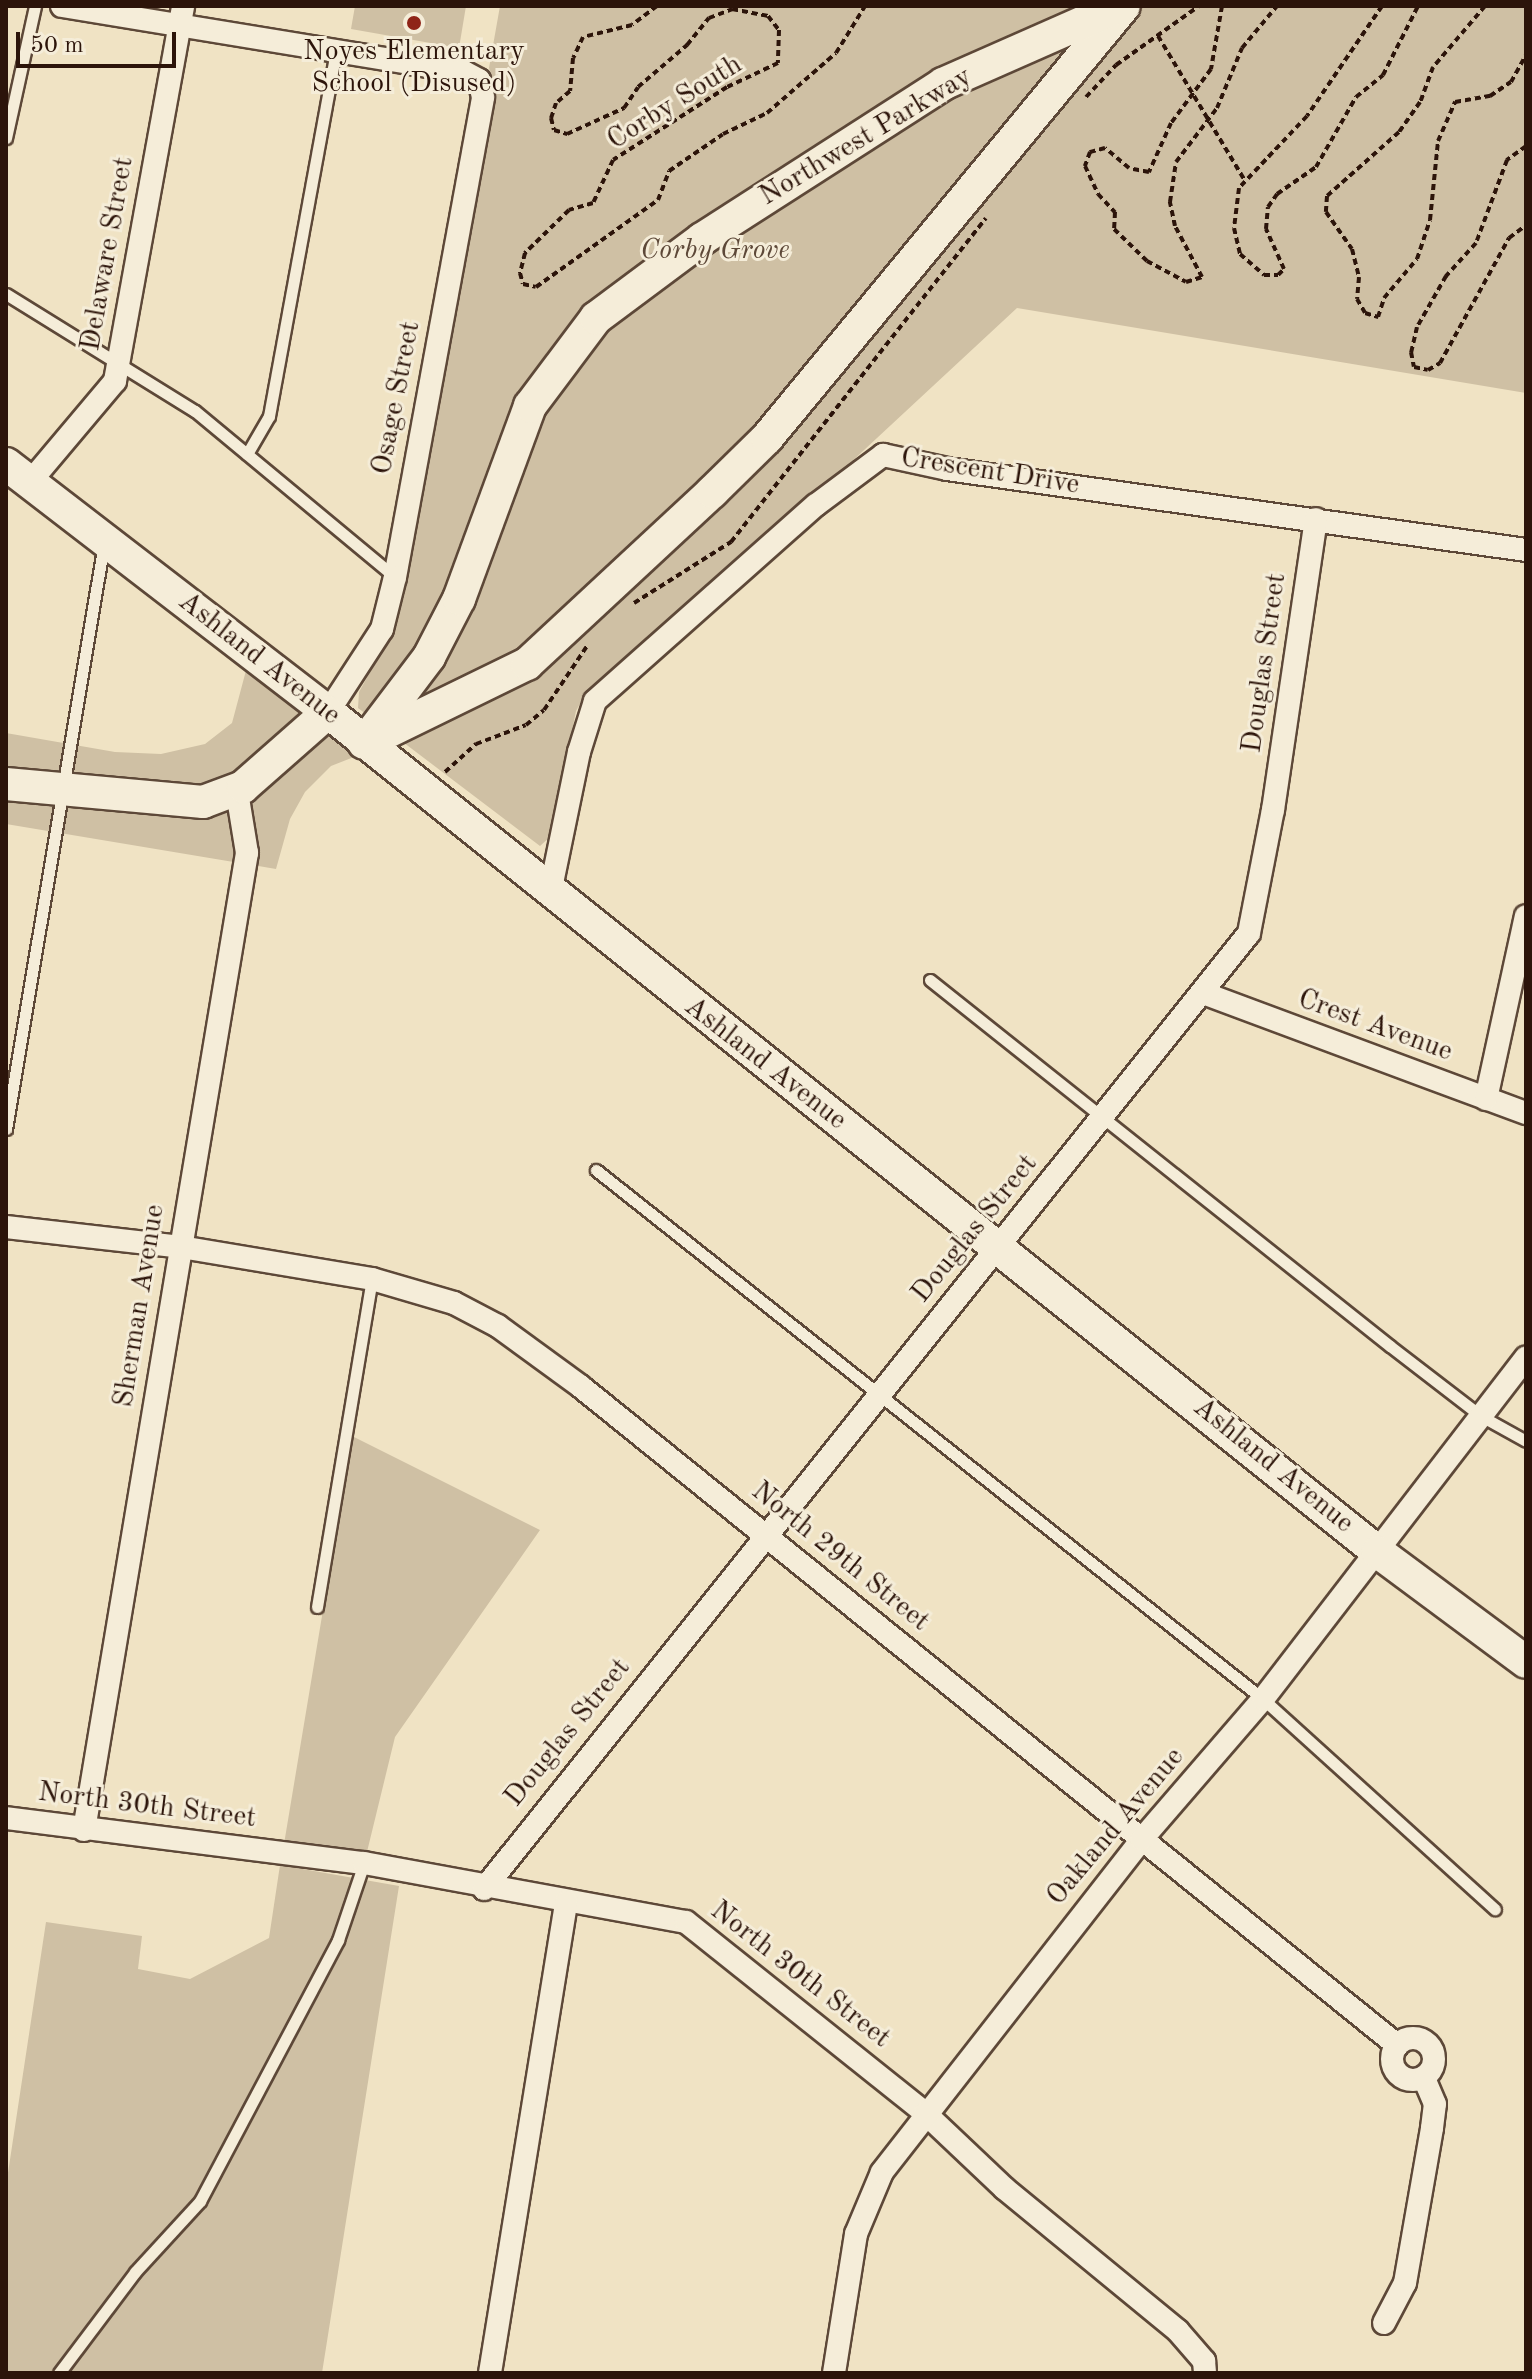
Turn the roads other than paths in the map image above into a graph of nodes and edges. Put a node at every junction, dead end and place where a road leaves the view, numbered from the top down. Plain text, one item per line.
1 (35, 6) edge
2 (62, 6) edge
3 (1122, 6) edge
4 (181, 15) edge
5 (336, 51) junction
6 (6, 138) edge
7 (6, 294) edge
8 (120, 362) junction
9 (247, 454) junction
10 (18, 473) edge
11 (1316, 519) junction
12 (105, 538) junction
13 (1526, 550) edge
14 (395, 577) junction
15 (328, 712) junction
16 (364, 743) junction
17 (6, 784) edge
18 (237, 792) junction
19 (62, 793) junction
20 (550, 893) junction
21 (1526, 916) edge
22 (930, 980) dead end
23 (1203, 993) junction
24 (1486, 1099) junction
25 (1526, 1113) edge
26 (1103, 1119) junction
27 (6, 1129) edge
28 (596, 1170) dead end
29 (6, 1227) edge
30 (999, 1245) junction
31 (181, 1247) junction
32 (372, 1279) junction
33 (1526, 1357) edge
34 (878, 1397) junction
35 (1481, 1416) junction
36 (1526, 1441) edge
37 (766, 1536) junction
38 (1378, 1552) junction
39 (317, 1607) dead end
40 (1526, 1662) edge
41 (1263, 1699) junction
42 (6, 1818) edge
43 (84, 1830) junction
44 (1142, 1839) junction
45 (364, 1863) junction
46 (484, 1889) junction
47 (566, 1902) junction
48 (1495, 1909) dead end
49 (1397, 2045) junction
50 (1424, 2078) junction
51 (925, 2113) junction
52 (1384, 2323) dead end
53 (59, 2373) edge
54 (490, 2373) edge
55 (834, 2373) edge
56 (1205, 2373) edge

1 - 6 lane
2 - 4 street
3 - 16 street
3 - 16 street, Northwest Parkway
4 - 5 street
4 - 8 street, Delaware Street
5 - 9 lane
5 - 14 street, Osage Street
7 - 8 lane
8 - 9 lane
8 - 10 street, Delaware Street
9 - 14 lane
10 - 12 street, Ashland Avenue
11 - 13 street, Crescent Drive
11 - 20 street, Crescent Drive
11 - 23 street, Douglas Street
12 - 15 street, Ashland Avenue
12 - 19 lane
14 - 15 street, Osage Street
15 - 16 street, Ashland Avenue
15 - 18 street
16 - 20 street, Ashland Avenue
17 - 19 street
18 - 19 street
18 - 31 street, Sherman Avenue
19 - 27 lane
20 - 30 street, Ashland Avenue
21 - 24 street
22 - 26 lane
23 - 24 street, Crest Avenue
23 - 26 street, Douglas Street
24 - 25 street, Crest Avenue
26 - 30 street, Douglas Street
26 - 35 lane
28 - 34 lane
29 - 31 street, North 29th Street
30 - 34 street, Douglas Street
30 - 38 street, Ashland Avenue
31 - 32 street, North 29th Street
31 - 43 street, Sherman Avenue
32 - 37 street, North 29th Street
32 - 39 lane
33 - 35 street, Oakland Avenue
34 - 37 street, Douglas Street
34 - 41 lane
35 - 36 lane
35 - 38 street, Oakland Avenue
37 - 44 street, North 29th Street
37 - 46 street, Douglas Street
38 - 40 street, Ashland Avenue
38 - 41 street, Oakland Avenue
41 - 44 street, Oakland Avenue
41 - 48 lane
42 - 43 street, North 30th Street
43 - 45 street, North 30th Street
44 - 49 street, North 29th Street
44 - 51 street, Oakland Avenue
45 - 46 street, North 30th Street
45 - 53 lane
46 - 47 street, North 30th Street
47 - 51 street, North 30th Street
47 - 54 street
49 - 50 street
49 - 50 street
50 - 52 street
51 - 55 street, Oakland Avenue
51 - 56 street, North 30th Street

